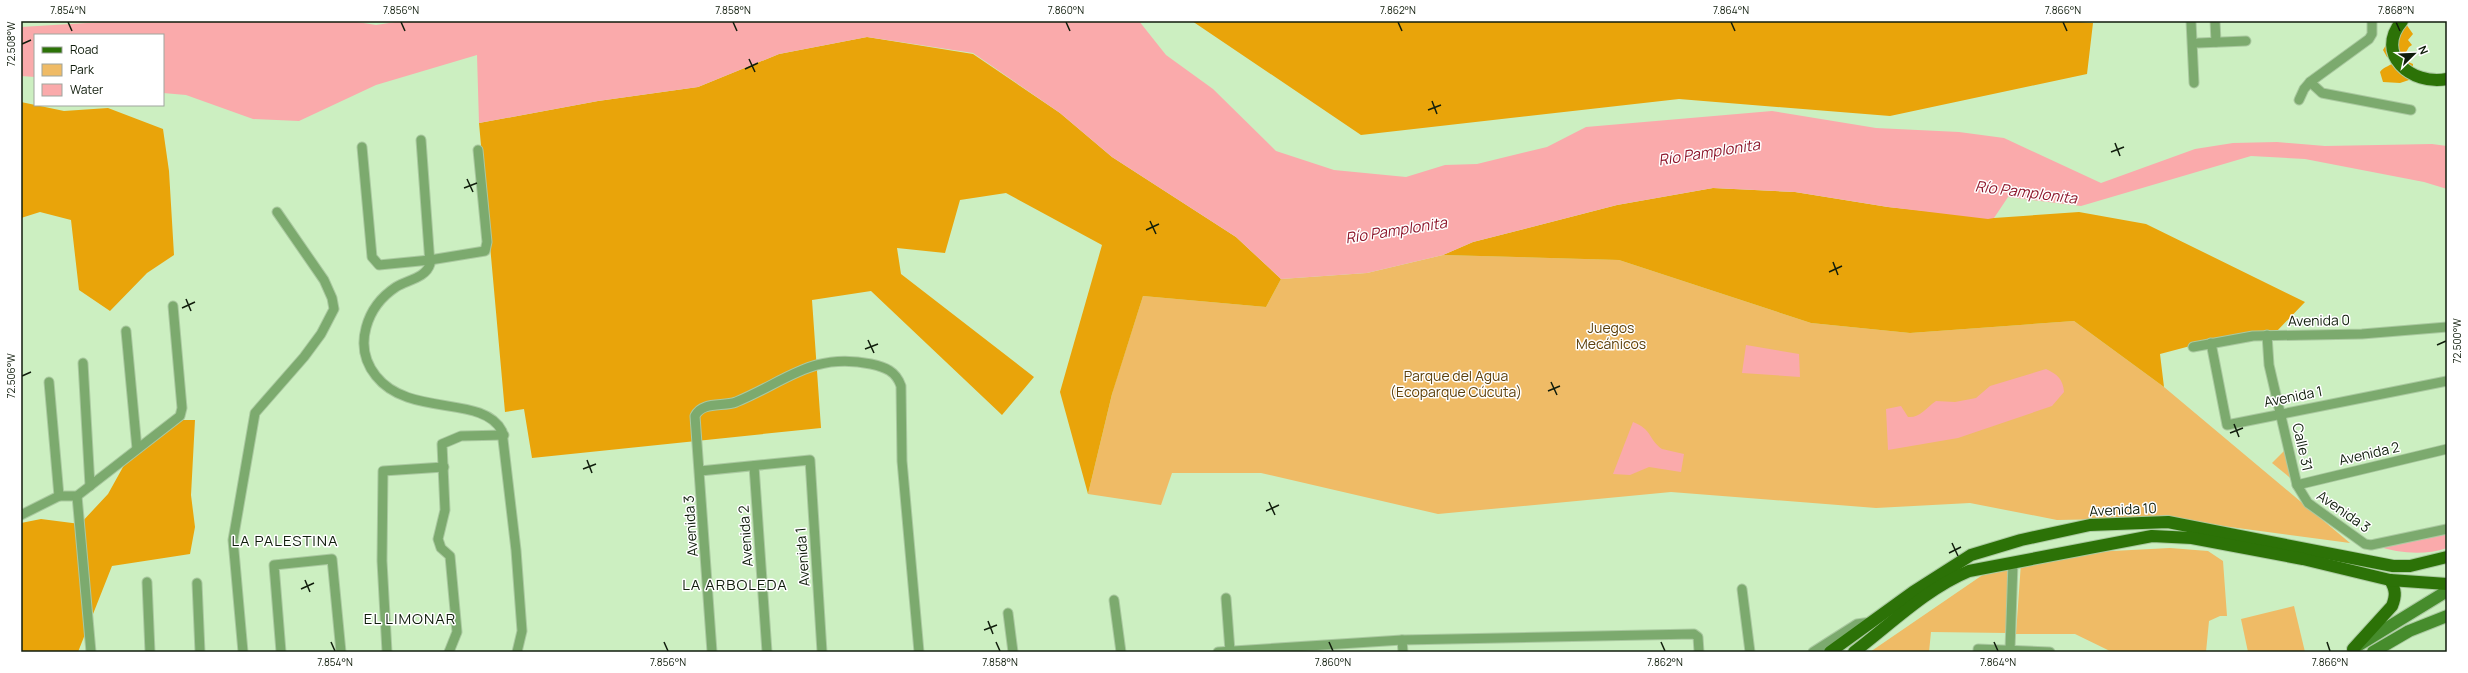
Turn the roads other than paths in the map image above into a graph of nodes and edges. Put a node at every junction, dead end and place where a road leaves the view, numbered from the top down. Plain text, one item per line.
1 (2191, 21) edge
2 (2215, 21) edge
3 (2372, 21) edge
4 (2402, 21) edge
5 (2246, 41) dead end
6 (2216, 42) junction
7 (2198, 43) dead end
8 (2447, 79) edge
9 (2310, 82) junction
10 (2194, 83) dead end
11 (2299, 100) dead end
12 (2411, 110) dead end
13 (421, 140) dead end
14 (362, 147) dead end
15 (478, 150) dead end
16 (277, 212) dead end
17 (430, 260) junction
18 (173, 306) dead end
19 (2447, 327) edge
20 (126, 331) dead end
21 (2267, 335) junction
22 (2211, 343) junction
23 (2193, 347) dead end
24 (83, 362) dead end
25 (2447, 381) edge
26 (49, 382) dead end
27 (2281, 412) junction
28 (504, 435) junction
29 (137, 449) junction
30 (2447, 449) edge
31 (444, 466) junction
32 (754, 466) junction
33 (700, 471) junction
34 (90, 486) junction
35 (2298, 489) junction
36 (59, 496) junction
37 (77, 496) junction
38 (21, 515) edge
39 (2447, 529) edge
40 (2447, 557) edge
41 (2014, 562) junction
42 (2390, 580) junction
43 (147, 582) dead end
44 (197, 584) dead end
45 (2447, 584) edge
46 (1742, 589) dead end
47 (2447, 591) edge
48 (1226, 598) dead end
49 (1114, 600) dead end
50 (1008, 613) dead end
51 (2447, 616) edge
52 (1872, 622) junction
53 (1402, 640) junction
54 (2010, 650) junction
55 (2351, 650) edge
56 (1230, 651) edge
57 (91, 652) edge
58 (150, 652) edge
59 (200, 652) edge
60 (243, 652) edge
61 (281, 652) edge
62 (341, 652) edge
63 (387, 652) edge
64 (449, 652) edge
65 (516, 652) edge
66 (712, 652) edge
67 (767, 652) edge
68 (822, 652) edge
69 (919, 652) edge
70 (1013, 652) edge
71 (1121, 652) edge
72 (1218, 652) edge
73 (1403, 652) edge
74 (1699, 652) edge
75 (1750, 652) edge
76 (1813, 652) edge
77 (1830, 652) edge
78 (1854, 652) edge
79 (1978, 652) edge
80 (2050, 652) edge
81 (2373, 652) edge

1 - 10 street
2 - 6 street
3 - 9 street
4 - 8 main road
5 - 6 street
6 - 7 street
9 - 11 street
9 - 12 street
13 - 17 street
14 - 17 street
15 - 17 street
16 - 60 street
17 - 28 street
18 - 29 street
19 - 21 street, Avenida 0
20 - 29 street
21 - 22 street, Avenida 0
21 - 27 street, Calle 31
22 - 23 street, Avenida 0
22 - 27 street, Avenida 1
24 - 34 street
25 - 27 street, Avenida 1
26 - 36 street
27 - 35 street, Calle 31
28 - 31 street
28 - 65 street
29 - 34 street
30 - 35 street, Avenida 2
31 - 63 street
31 - 64 street
32 - 33 street
32 - 67 street, Avenida 2
32 - 68 street, Avenida 1
33 - 66 street, Avenida 3
33 - 69 street, Avenida 3
34 - 37 street
35 - 39 street, Avenida 3
36 - 37 street
36 - 38 street
37 - 57 street
40 - 52 main road, Avenida 10
41 - 42 main road, Avenida 10
41 - 54 street
41 - 78 main road, Avenida 10
42 - 45 main road, Avenida 10
42 - 55 main road
43 - 58 street
44 - 59 street
46 - 75 street
47 - 55 main road
48 - 56 street
49 - 71 street
50 - 70 street
51 - 81 main road
52 - 76 street
52 - 77 main road, Avenida 10
53 - 56 street
53 - 73 street
53 - 74 street
54 - 79 street
54 - 80 street
56 - 72 street
61 - 62 street

